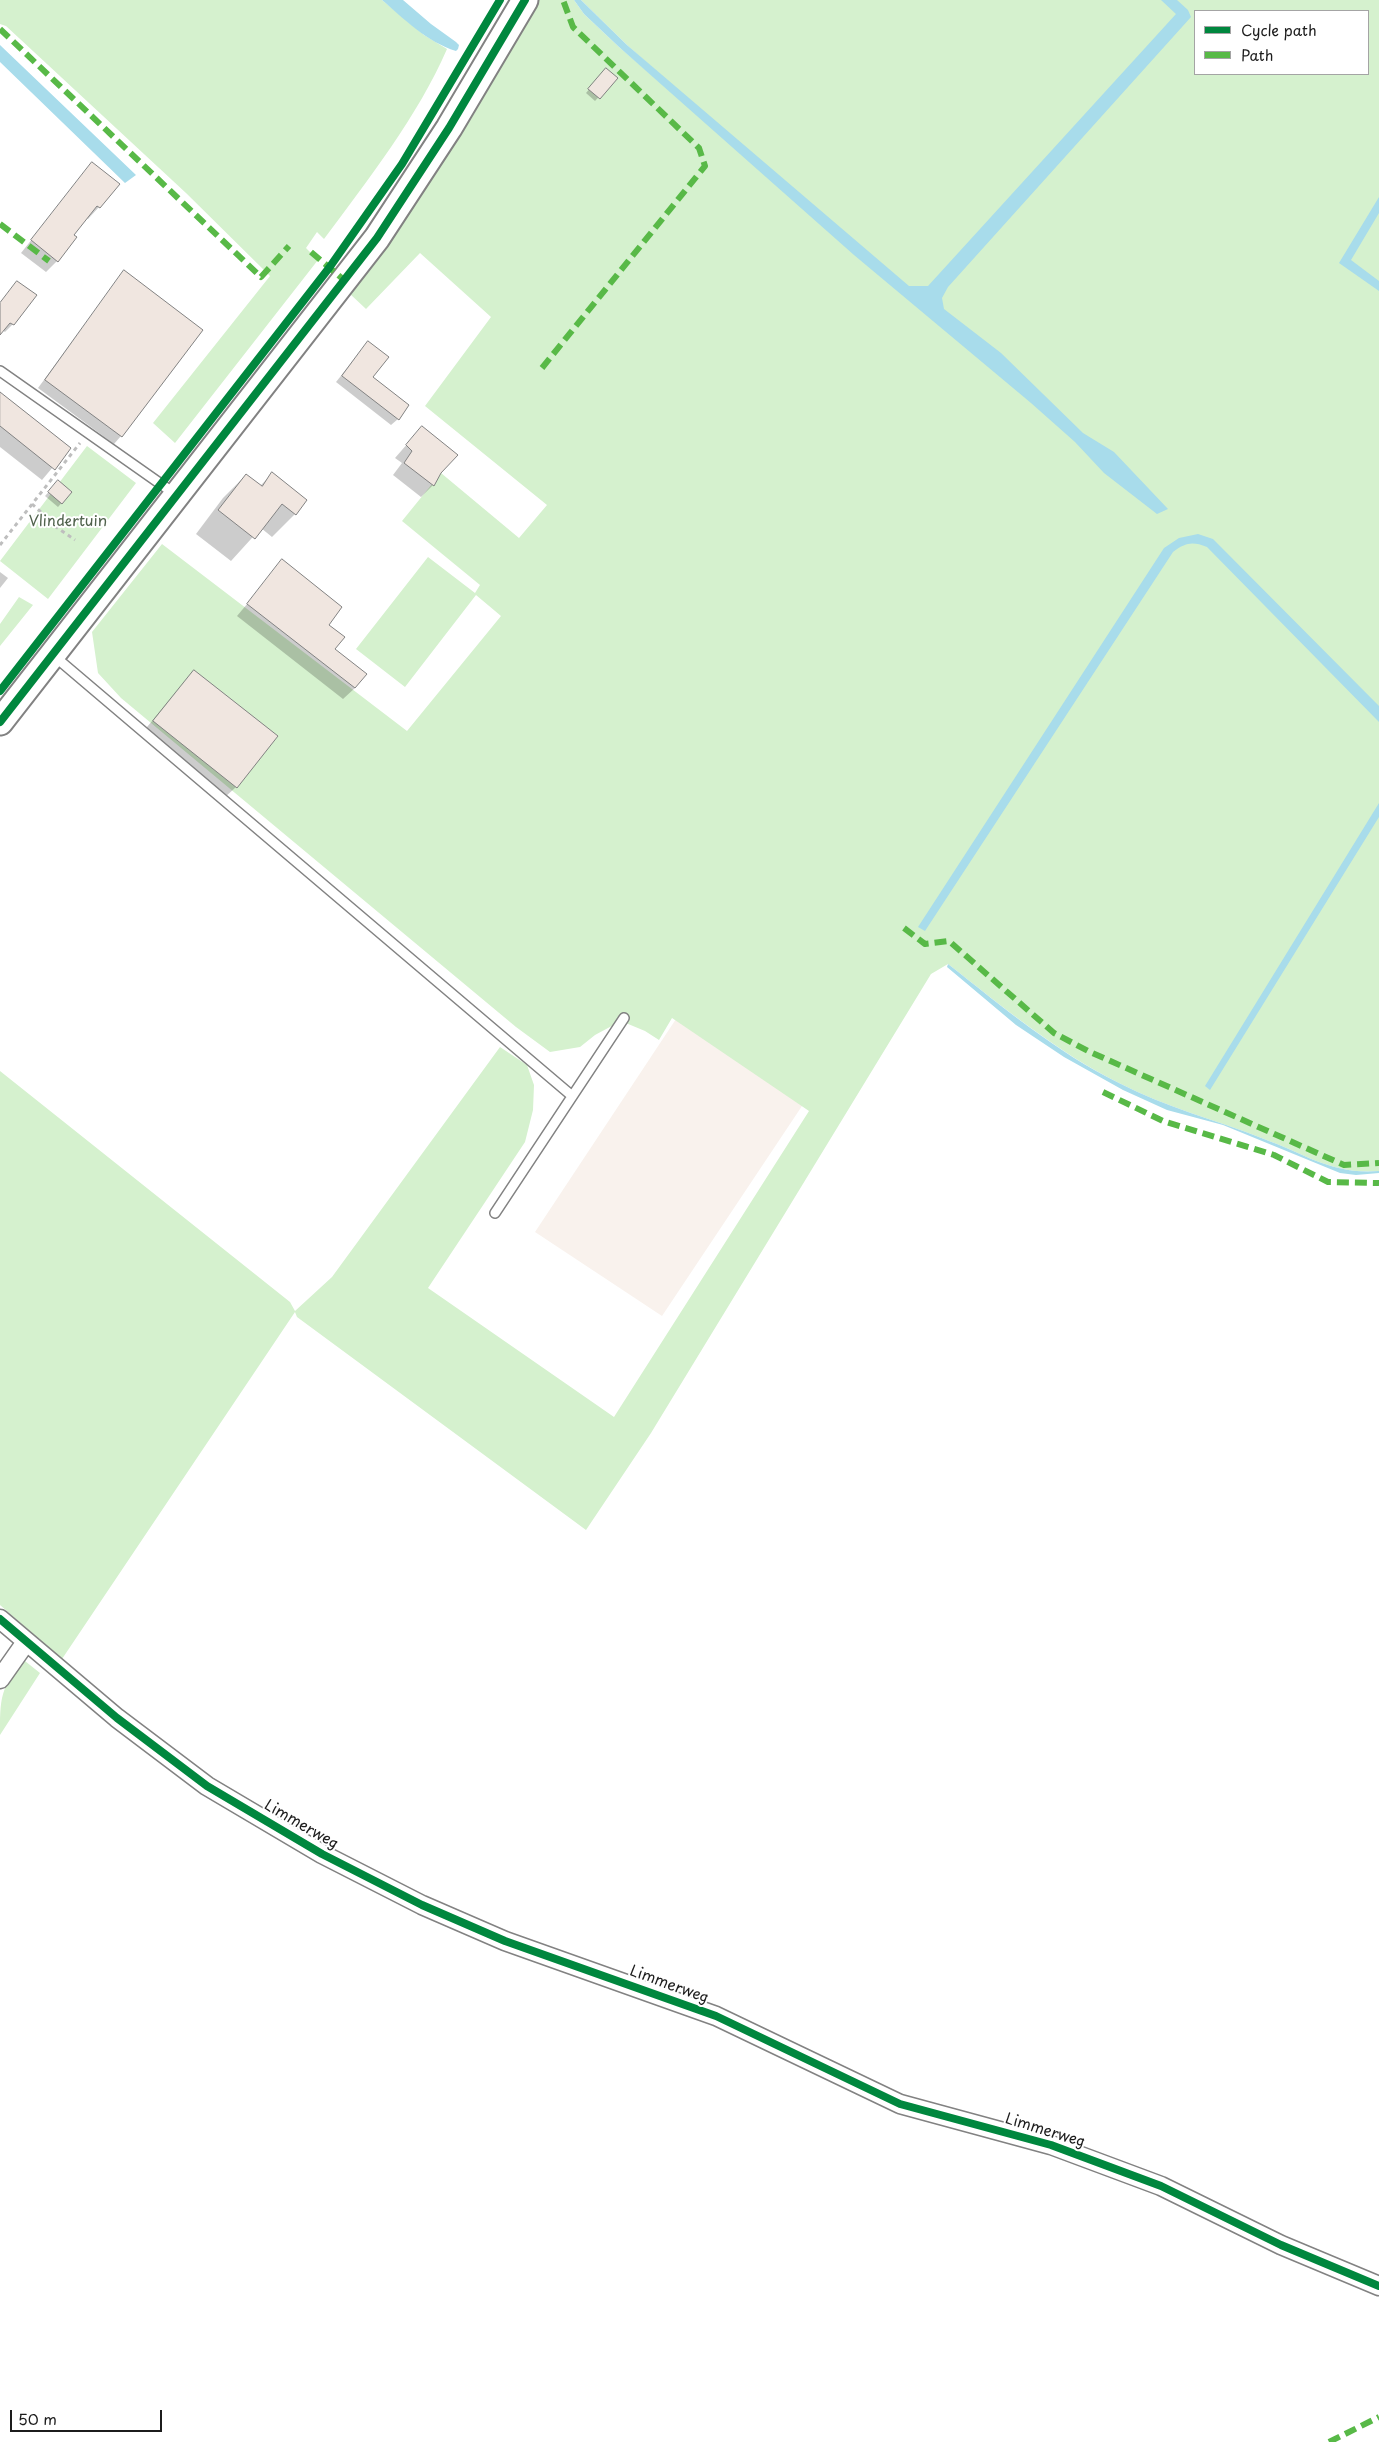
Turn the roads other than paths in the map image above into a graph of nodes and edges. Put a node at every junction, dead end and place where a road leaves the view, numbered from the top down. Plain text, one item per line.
1 (525, 0) edge
2 (0, 371) edge
3 (177, 496) junction
4 (53, 655) junction
5 (0, 722) edge
6 (624, 1018) dead end
7 (571, 1095) junction
8 (494, 1214) dead end
9 (0, 1620) edge
10 (26, 1642) junction
11 (0, 1678) edge
12 (1379, 2286) edge

1 - 3 street
2 - 3 lane
3 - 4 street
4 - 5 street
4 - 7 lane
6 - 7 lane
7 - 8 lane
9 - 10 street, Limmerweg
10 - 11 street
10 - 12 street, Limmerweg

